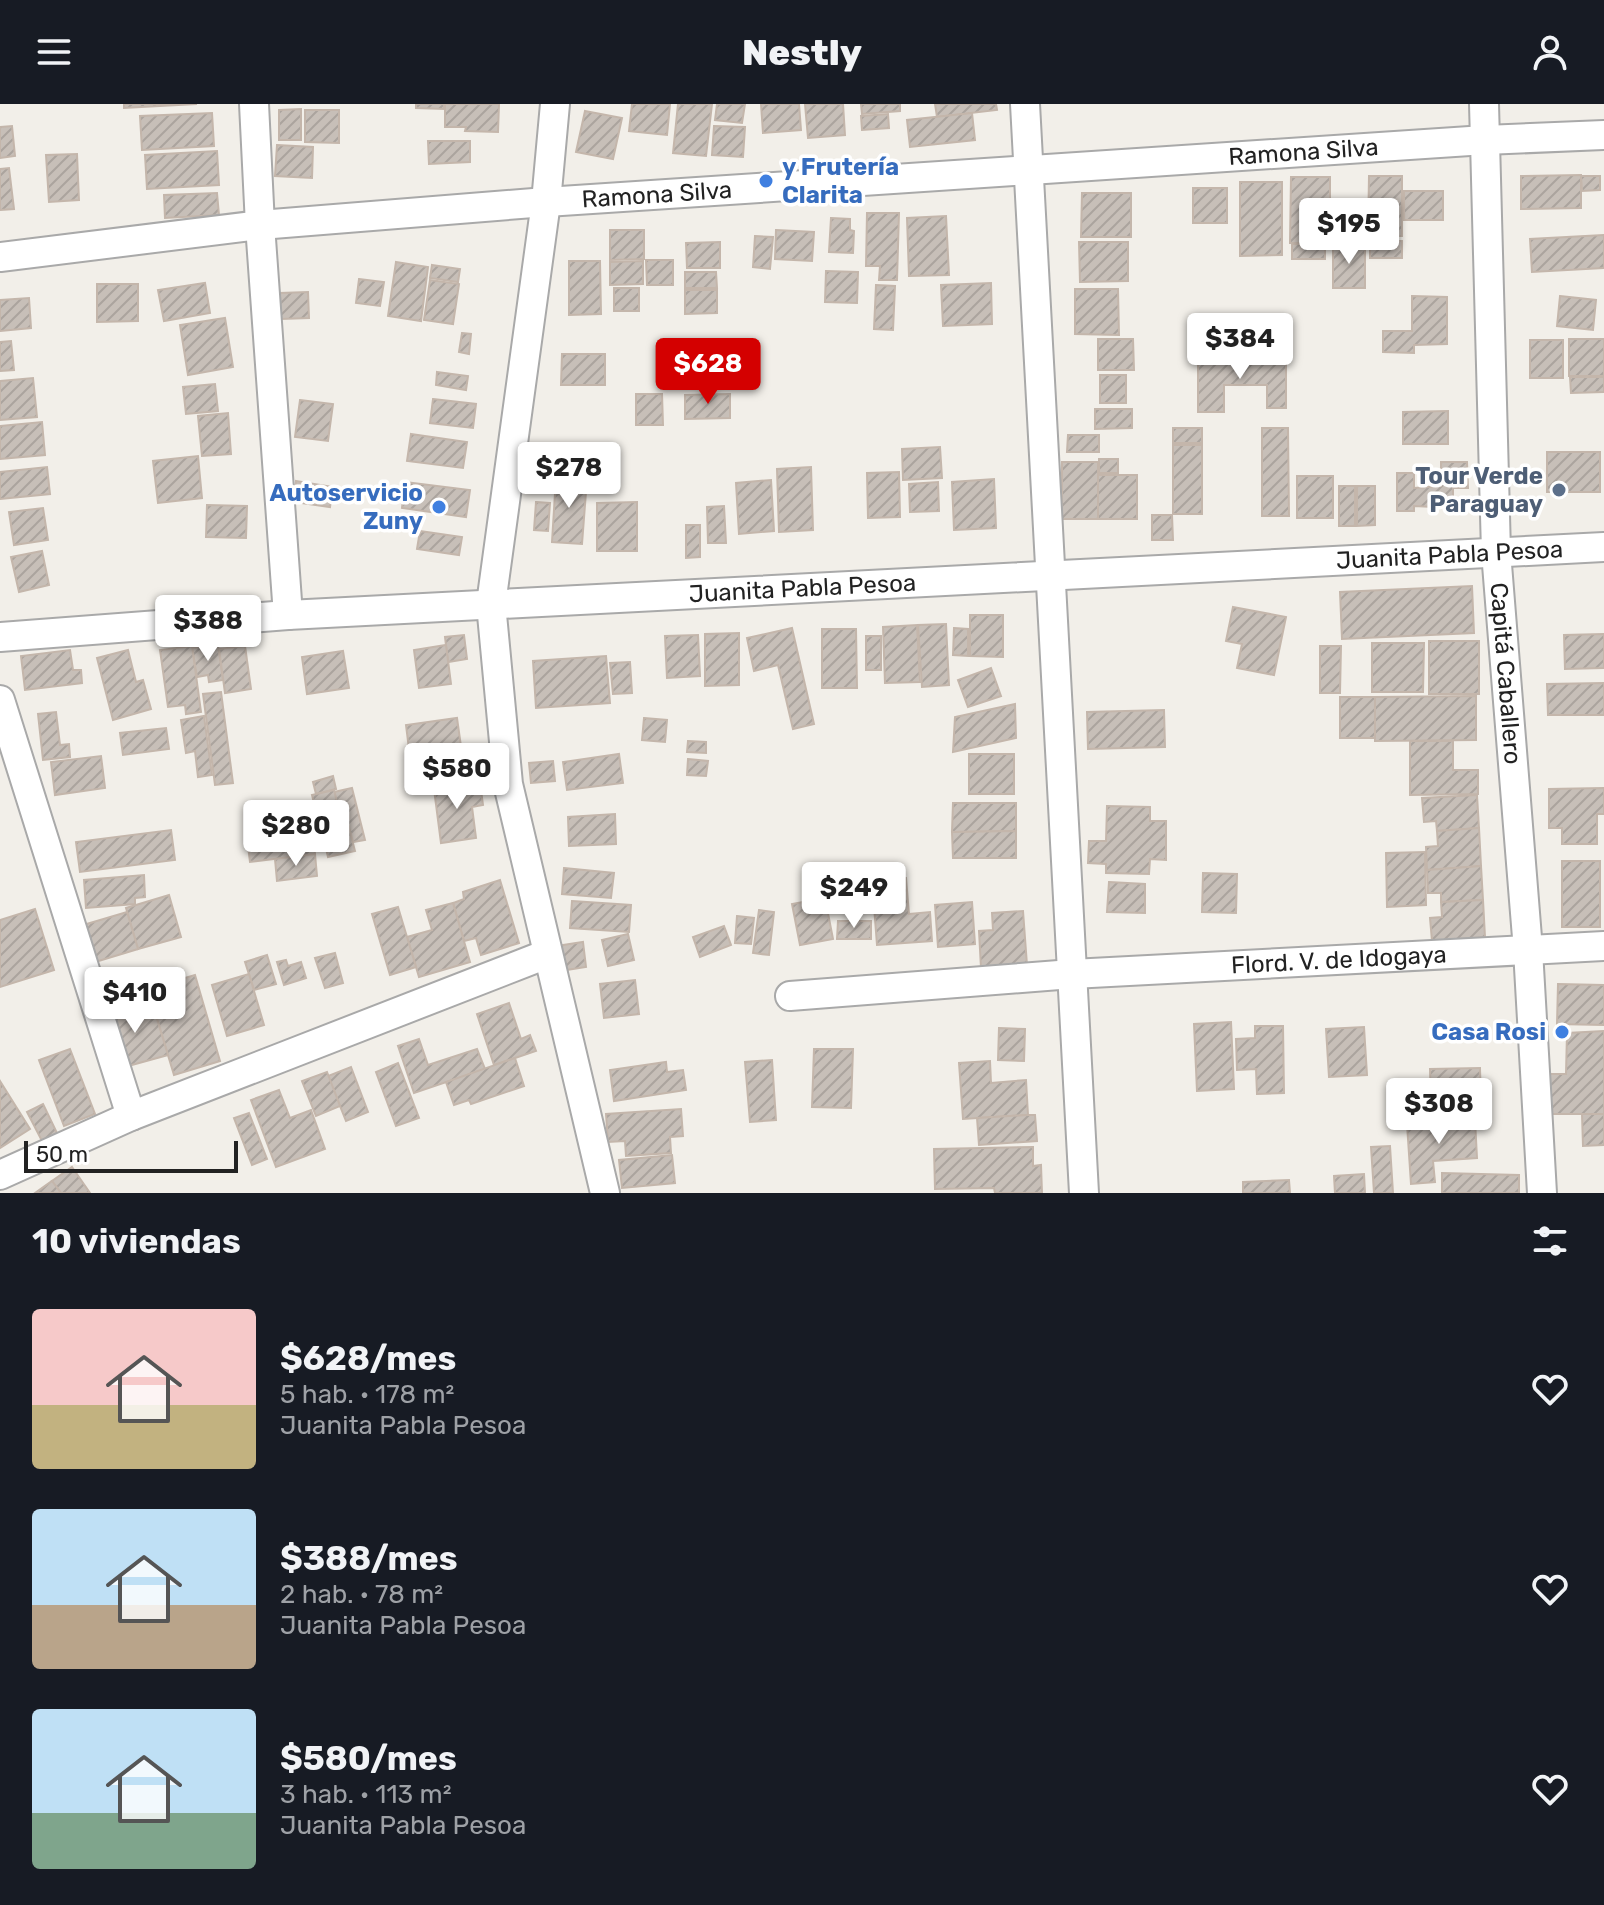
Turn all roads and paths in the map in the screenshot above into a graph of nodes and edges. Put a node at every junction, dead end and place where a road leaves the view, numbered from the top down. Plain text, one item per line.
1 (254, 104) edge
2 (555, 104) edge
3 (1025, 104) edge
4 (1484, 104) edge
5 (1604, 135) edge
6 (1485, 140) junction
7 (1028, 171) junction
8 (546, 202) junction
9 (260, 225) junction
10 (0, 257) edge
11 (1604, 547) edge
12 (1496, 552) junction
13 (1050, 575) junction
14 (491, 604) junction
15 (288, 615) junction
16 (0, 637) edge
17 (0, 700) edge
18 (1604, 946) edge
19 (1528, 950) junction
20 (547, 954) junction
21 (1072, 974) junction
22 (790, 996) dead end
23 (131, 1116) junction
24 (0, 1175) edge
25 (605, 1193) edge
26 (1084, 1193) edge
27 (1542, 1193) edge

1 - 9 street
2 - 8 street
3 - 7 street
4 - 6 street, Capitá Caballero
5 - 6 street, Ramona Silva
6 - 7 street, Ramona Silva
6 - 12 street, Capitá Caballero
7 - 8 street, Ramona Silva
7 - 13 street
8 - 9 street, Ramona Silva
8 - 14 street
9 - 10 street, Ramona Silva
9 - 15 street
11 - 12 street, Juanita Pabla Pesoa
12 - 13 street, Juanita Pabla Pesoa
12 - 19 street, Capitá Caballero
13 - 14 street, Juanita Pabla Pesoa
13 - 21 street
14 - 15 street, Juanita Pabla Pesoa
14 - 20 street
15 - 16 street, Juanita Pabla Pesoa
17 - 23 street
18 - 19 street, Flord. V. de Idogaya
19 - 21 street, Flord. V. de Idogaya
19 - 27 street, Capitá Caballero
20 - 23 street
20 - 25 street
21 - 22 street, Flord. V. de Idogaya
21 - 26 street
23 - 24 street

